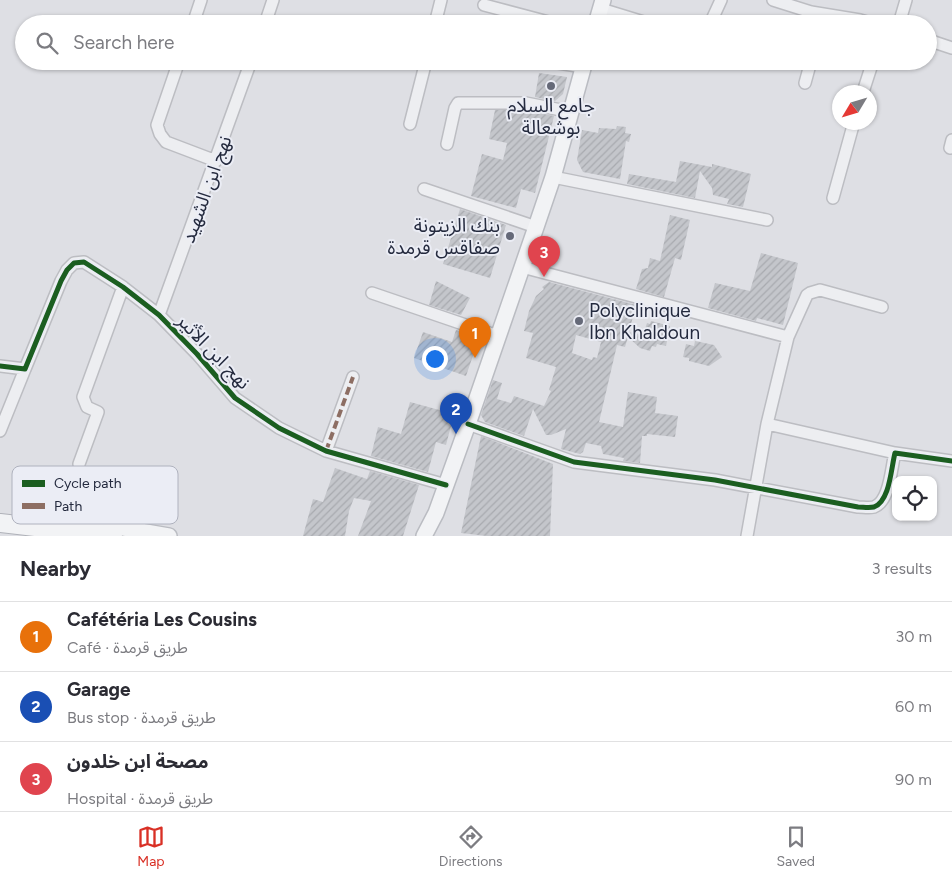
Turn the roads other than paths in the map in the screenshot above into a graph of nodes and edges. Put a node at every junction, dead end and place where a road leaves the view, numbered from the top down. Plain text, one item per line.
1 (201, 0) edge
2 (273, 0) edge
3 (441, 0) edge
4 (721, 0) edge
5 (773, 0) edge
6 (816, 0) edge
7 (906, 0) edge
8 (602, 4) edge
9 (484, 5) dead end
10 (811, 12) junction
11 (196, 15) edge
12 (268, 15) edge
13 (437, 15) edge
14 (522, 15) edge
15 (628, 15) edge
16 (714, 15) edge
17 (817, 15) edge
18 (902, 15) edge
19 (937, 43) edge
20 (952, 48) edge
21 (177, 70) edge
22 (249, 70) edge
23 (424, 70) edge
24 (582, 70) edge
25 (809, 70) edge
26 (870, 70) edge
27 (805, 83) dead end
28 (865, 85) edge
29 (571, 112) junction
30 (410, 124) dead end
31 (852, 130) edge
32 (447, 144) dead end
33 (216, 161) junction
34 (552, 177) junction
35 (424, 189) dead end
36 (833, 198) dead end
37 (767, 220) dead end
38 (536, 227) junction
39 (522, 267) junction
40 (124, 287) junction
41 (372, 293) dead end
42 (882, 307) dead end
43 (159, 316) junction
44 (498, 336) junction
45 (788, 337) junction
46 (0, 366) edge
47 (25, 370) junction
48 (353, 377) dead end
49 (468, 424) junction
50 (767, 424) junction
51 (0, 431) edge
52 (326, 451) junction
53 (895, 453) junction
54 (952, 461) edge
55 (79, 464) dead end
56 (446, 485) junction
57 (757, 487) junction
58 (436, 513) junction
59 (0, 523) edge
60 (100, 524) edge
61 (0, 534) edge
62 (15, 536) edge
63 (113, 536) edge
64 (167, 536) edge
65 (424, 536) edge
66 (432, 536) edge
67 (747, 536) edge

1 - 11 street
2 - 12 street
3 - 13 street
4 - 16 street
5 - 10 street
6 - 10 street
7 - 18 street
8 - 15 street
9 - 14 street
10 - 17 street
19 - 20 street
21 - 33 street
22 - 33 street, نهج ابن الشهيد
23 - 30 street
24 - 29 main road
25 - 27 street
26 - 28 street
29 - 32 street
29 - 34 main road
31 - 36 street
33 - 43 street, نهج ابن الشهيد
34 - 37 street
34 - 38 main road
35 - 38 street
38 - 39 main road
39 - 44 main road
39 - 45 street
40 - 43 street, نهج ابن الأثير
40 - 47 street, نهج ابن الأثير
40 - 55 street
41 - 44 street
42 - 45 street
43 - 52 street, نهج ابن الأثير
44 - 49 main road
45 - 50 street
46 - 47 street
47 - 51 street
48 - 52 street
49 - 56 main road
49 - 57 street
50 - 53 street
50 - 57 street
52 - 56 street, نهج ابن الأثير
53 - 54 street
53 - 57 street
56 - 58 main road
57 - 67 street
58 - 65 main road
58 - 66 main road
59 - 63 highway
60 - 64 main road
61 - 62 highway

